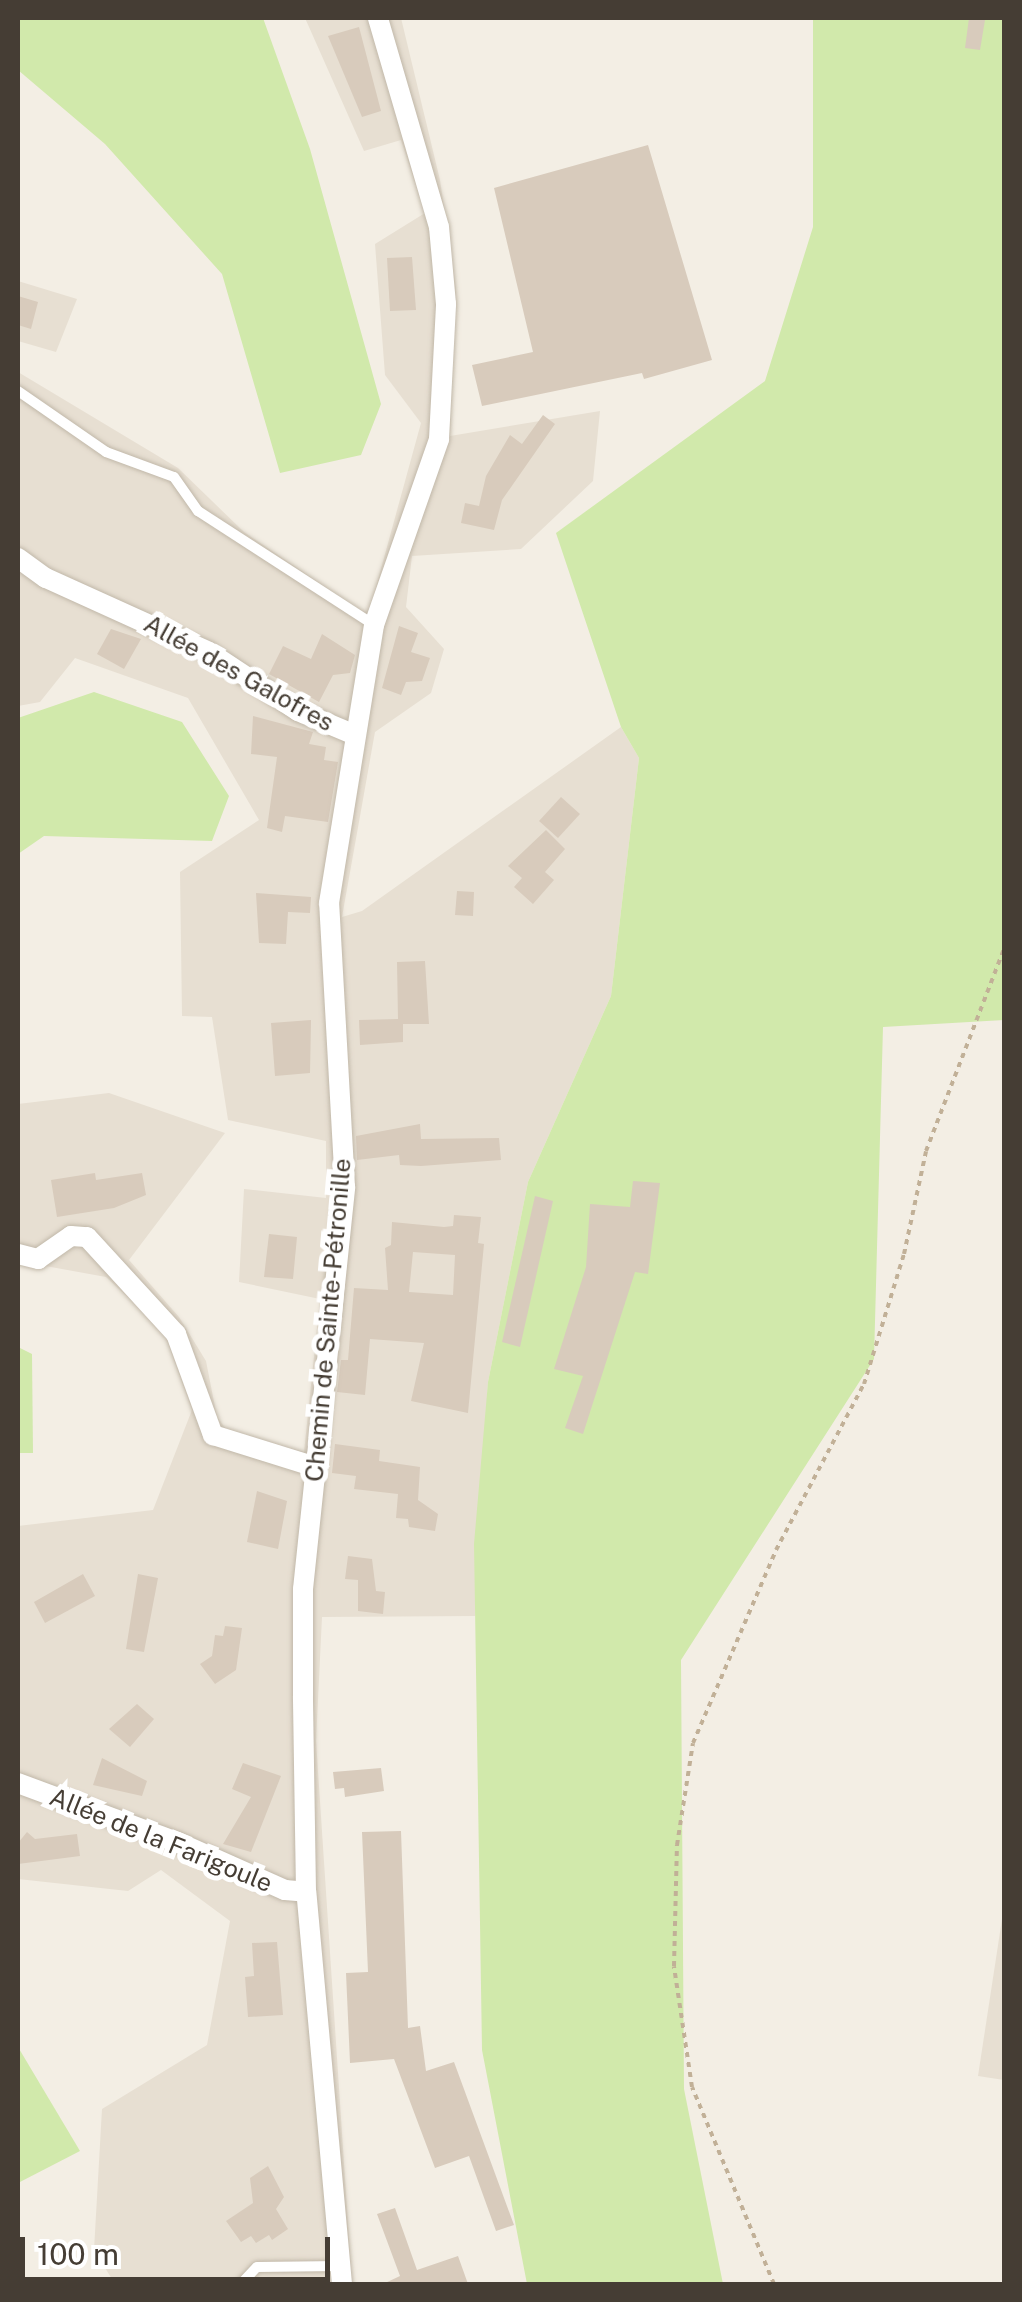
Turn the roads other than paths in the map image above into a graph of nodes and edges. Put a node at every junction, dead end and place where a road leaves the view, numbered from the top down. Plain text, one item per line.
1 (378, 18) edge
2 (18, 391) edge
3 (18, 558) edge
4 (374, 625) junction
5 (355, 735) junction
6 (18, 1254) edge
7 (316, 1467) junction
8 (18, 1784) edge
9 (306, 1892) junction
10 (341, 2275) edge
11 (241, 2284) edge

1 - 4 street, Chemin de Sainte-Pétronille
2 - 4 lane
3 - 5 street, Allée des Galofres
4 - 5 street, Chemin de Sainte-Pétronille
5 - 7 street, Chemin de Sainte-Pétronille
6 - 7 street
7 - 9 street, Chemin de Sainte-Pétronille
8 - 9 street, Allée de la Farigoule
9 - 10 street, Chemin de Sainte-Pétronille
10 - 11 lane

